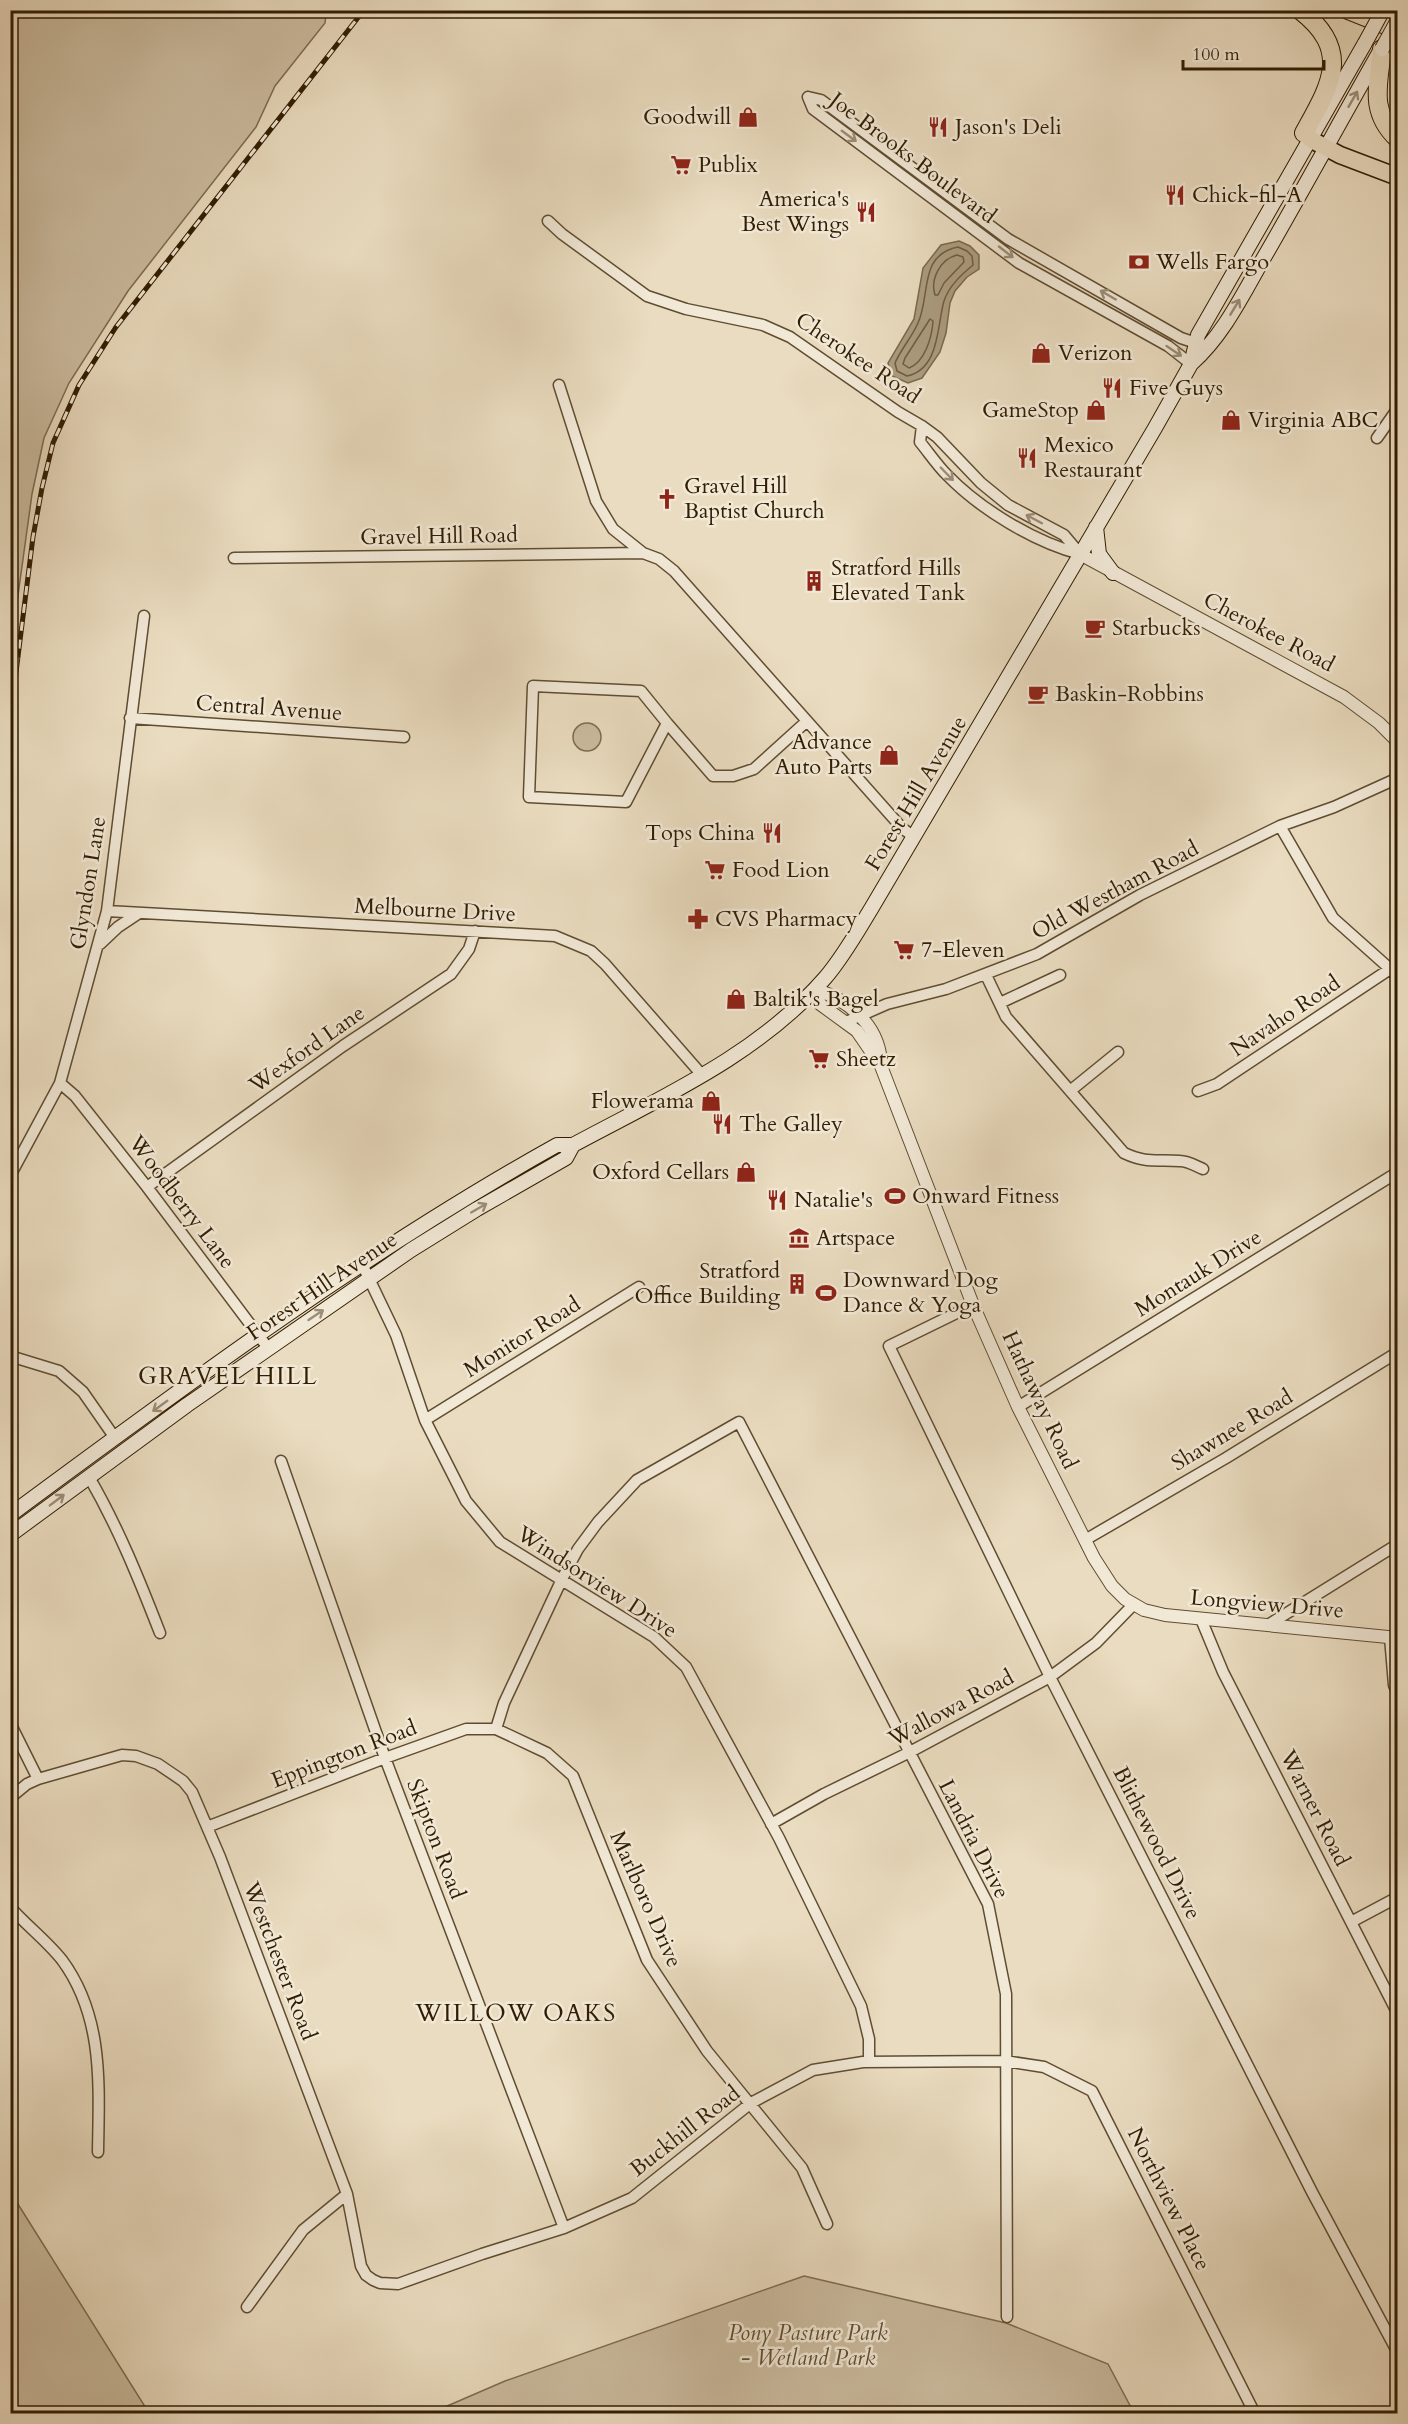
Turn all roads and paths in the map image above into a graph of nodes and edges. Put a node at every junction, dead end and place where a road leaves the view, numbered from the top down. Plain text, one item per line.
1 (1300, 10) edge
2 (1348, 10) edge
3 (1383, 10) edge
4 (1398, 20) edge
5 (1398, 30) edge
6 (1373, 46) junction
7 (1307, 136) junction
8 (1398, 139) edge
9 (1325, 149) junction
10 (1398, 177) edge
11 (549, 221) dead end
12 (1196, 343) junction
13 (1210, 348) junction
14 (1191, 364) junction
15 (559, 385) dead end
16 (1397, 409) edge
17 (922, 426) junction
18 (1377, 438) dead end
19 (1096, 527) junction
20 (644, 553) junction
21 (1080, 554) junction
22 (234, 558) dead end
23 (1113, 573) junction
24 (144, 616) dead end
25 (130, 718) junction
26 (807, 721) junction
27 (667, 723) junction
28 (404, 737) dead end
29 (1398, 742) edge
30 (1398, 778) edge
31 (1280, 826) junction
32 (914, 837) junction
33 (107, 911) junction
34 (140, 913) junction
35 (475, 932) junction
36 (99, 946) junction
37 (1394, 972) edge
38 (986, 975) junction
39 (1060, 975) dead end
40 (814, 989) junction
41 (1000, 1003) junction
42 (860, 1016) junction
43 (846, 1022) junction
44 (1118, 1052) dead end
45 (881, 1066) junction
46 (702, 1075) junction
47 (60, 1083) junction
48 (1070, 1091) junction
49 (1198, 1091) dead end
50 (573, 1145) junction
51 (1203, 1169) dead end
52 (1398, 1172) edge
53 (10, 1176) edge
54 (147, 1187) junction
55 (362, 1264) junction
56 (369, 1279) junction
57 (639, 1287) dead end
58 (973, 1305) junction
59 (259, 1335) junction
60 (268, 1348) junction
61 (1398, 1352) edge
62 (10, 1356) edge
63 (1018, 1407) junction
64 (425, 1420) junction
65 (115, 1438) junction
66 (281, 1461) dead end
67 (89, 1477) junction
68 (10, 1515) edge
69 (10, 1535) edge
70 (1085, 1540) junction
71 (1398, 1545) edge
72 (562, 1579) junction
73 (1133, 1605) junction
74 (1201, 1619) junction
75 (1268, 1625) junction
76 (159, 1633) dead end
77 (1394, 1638) edge
78 (1050, 1677) junction
79 (1398, 1694) edge
80 (10, 1723) edge
81 (496, 1729) junction
82 (908, 1754) junction
83 (385, 1758) junction
84 (38, 1779) junction
85 (10, 1798) edge
86 (771, 1824) junction
87 (207, 1827) junction
88 (1398, 1897) edge
89 (10, 1907) edge
90 (1351, 1922) junction
91 (1398, 2014) edge
92 (1005, 2061) junction
93 (869, 2062) junction
94 (751, 2103) junction
95 (98, 2152) dead end
96 (346, 2194) junction
97 (827, 2224) dead end
98 (564, 2229) junction
99 (398, 2284) joint
100 (247, 2307) dead end
101 (1007, 2317) dead end
102 (1398, 2353) edge
103 (1252, 2408) dead end

1 - 7 highway
2 - 5 highway
3 - 6 main road, Forest Hill Avenue, bridge
4 - 6 main road, Forest Hill Avenue, bridge
6 - 7 main road, Forest Hill Avenue
6 - 8 highway
9 -> 6 main road, Forest Hill Avenue
7 - 9 highway
7 - 12 main road, Forest Hill Avenue
9 - 10 highway
13 -> 9 main road, Forest Hill Avenue
11 - 17 street, Cherokee Road
12 - 13 street, Joe Brooks Boulevard
12 - 14 main road, Forest Hill Avenue
12 -> 14 street, Joe Brooks Boulevard
13 - 14 main road, Forest Hill Avenue
14 - 19 main road, Forest Hill Avenue
15 - 20 street
16 - 18 street
21 -> 17 street, Cherokee Road
17 -> 21 street, Cherokee Road
19 - 21 main road, Forest Hill Avenue
19 - 23 main road
20 - 22 street, Gravel Hill Road
20 - 26 street
21 - 23 street, Cherokee Road
21 - 32 main road, Forest Hill Avenue
23 - 29 street, Cherokee Road
24 - 25 street, Glyndon Lane
25 - 28 street, Central Avenue
25 - 33 street, Glyndon Lane
26 - 27 street
26 - 32 street
27 - 27 street
30 - 31 street, Old Westham Road
31 - 37 street
31 - 38 street, Old Westham Road
32 - 40 main road, Forest Hill Avenue
33 - 34 street, Melbourne Drive
33 - 36 street, Glyndon Lane
34 - 35 street, Melbourne Drive
34 - 36 street
35 - 46 street, Melbourne Drive
35 - 54 street, Wexford Lane
36 - 47 street, Glyndon Lane
37 - 49 street, Navaho Road
38 - 41 street
38 - 42 street, Old Westham Road
39 - 41 street
40 - 42 street, Hathaway Road
40 - 43 street, Hathaway Road
40 - 46 main road, Forest Hill Avenue
41 - 48 street
42 - 43 street, Old Westham Road
42 - 45 street, Hathaway Road
43 - 45 street, Hathaway Road
44 - 48 street
45 - 58 street, Hathaway Road
46 - 50 main road, Forest Hill Avenue
47 - 53 street, Glyndon Lane
47 - 54 street, Woodberry Lane
48 - 51 street
50 - 55 main road, Forest Hill Avenue
56 -> 50 main road, Forest Hill Avenue
52 - 63 street, Montauk Drive
54 - 59 street, Woodberry Lane
55 - 56 street, Windsorview Drive
55 - 59 main road, Forest Hill Avenue
60 -> 56 main road, Forest Hill Avenue
56 - 64 street, Windsorview Drive
57 - 64 street, Monitor Road
58 - 63 street, Hathaway Road
58 - 78 street, Blithewood Drive
59 - 60 street, Woodberry Lane
59 -> 65 main road, Forest Hill Avenue
60 - 67 main road, Forest Hill Avenue
61 - 70 street, Shawnee Road
62 - 65 street
63 - 70 street, Hathaway Road
64 - 72 street, Windsorview Drive
65 - 68 main road, Forest Hill Avenue
66 - 83 street, Skipton Road
69 -> 67 main road, Forest Hill Avenue
67 - 76 street
70 - 73 street, Hathaway Road
71 - 75 street
72 - 81 street
72 - 82 street, Landria Drive
72 - 86 street, Windsorview Drive
73 - 74 street, Longview Drive
73 - 78 street, Wallowa Road
74 - 75 street, Longview Drive
74 - 90 street, Warner Road
75 - 77 street, Longview Drive
77 - 79 street
78 - 82 street, Wallowa Road
78 - 102 street, Blithewood Drive
80 - 84 street
81 - 83 street, Eppington Road
81 - 94 street, Marlboro Drive
82 - 86 street, Wallowa Road
82 - 92 street, Landria Drive
83 - 87 street, Eppington Road
83 - 98 street, Skipton Road
84 - 85 street, Westchester Road
84 - 87 street, Westchester Road
86 - 93 street, Windsorview Drive
87 - 96 street, Westchester Road
88 - 90 street
89 - 95 street
90 - 91 street, Warner Road
92 - 93 street, Buckhill Road
92 - 101 street, Landria Drive
92 - 103 street, Northview Place
93 - 94 street, Buckhill Road
94 - 97 street, Marlboro Drive
94 - 98 street, Buckhill Road
96 - 99 street, Westchester Road
96 - 100 street
98 - 99 street, Buckhill Road

